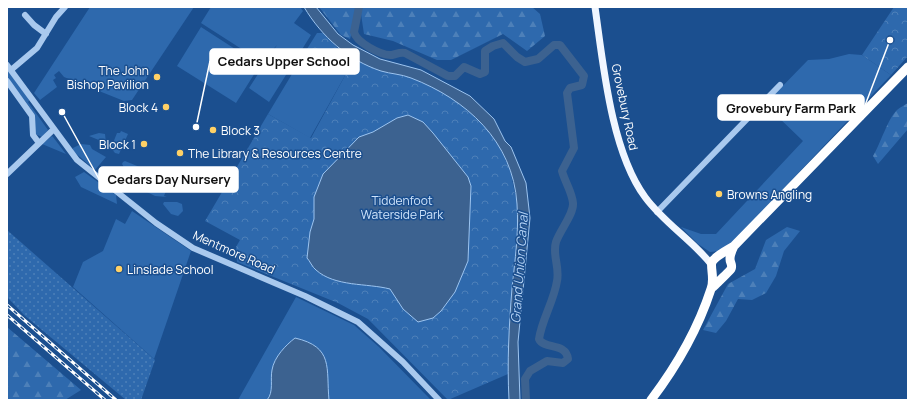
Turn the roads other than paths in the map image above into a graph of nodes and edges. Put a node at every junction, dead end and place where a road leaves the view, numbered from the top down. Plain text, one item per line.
1 (65, 7) edge
2 (595, 7) edge
3 (25, 15) dead end
4 (46, 34) junction
5 (9, 68) edge
6 (908, 68) edge
7 (7, 81) edge
8 (780, 85) dead end
9 (766, 100) junction
10 (777, 110) dead end
11 (54, 129) junction
12 (39, 143) junction
13 (7, 174) edge
14 (657, 212) junction
15 (734, 246) junction
16 (730, 260) junction
17 (715, 262) junction
18 (722, 276) junction
19 (712, 288) junction
20 (439, 400) edge
21 (651, 400) edge

1 - 4 street
2 - 14 main road, Grovebury Road
3 - 4 street
4 - 5 street
5 - 11 street, Mentmore Road
6 - 15 highway
7 - 12 street
8 - 9 street
9 - 10 street
9 - 14 street
11 - 12 street
11 - 20 street, Mentmore Road
12 - 13 street
14 - 17 main road, Grovebury Road
15 - 16 highway
15 - 17 highway
16 - 17 highway
16 - 18 highway
17 - 18 highway
17 - 19 highway
18 - 19 highway
19 - 21 highway

